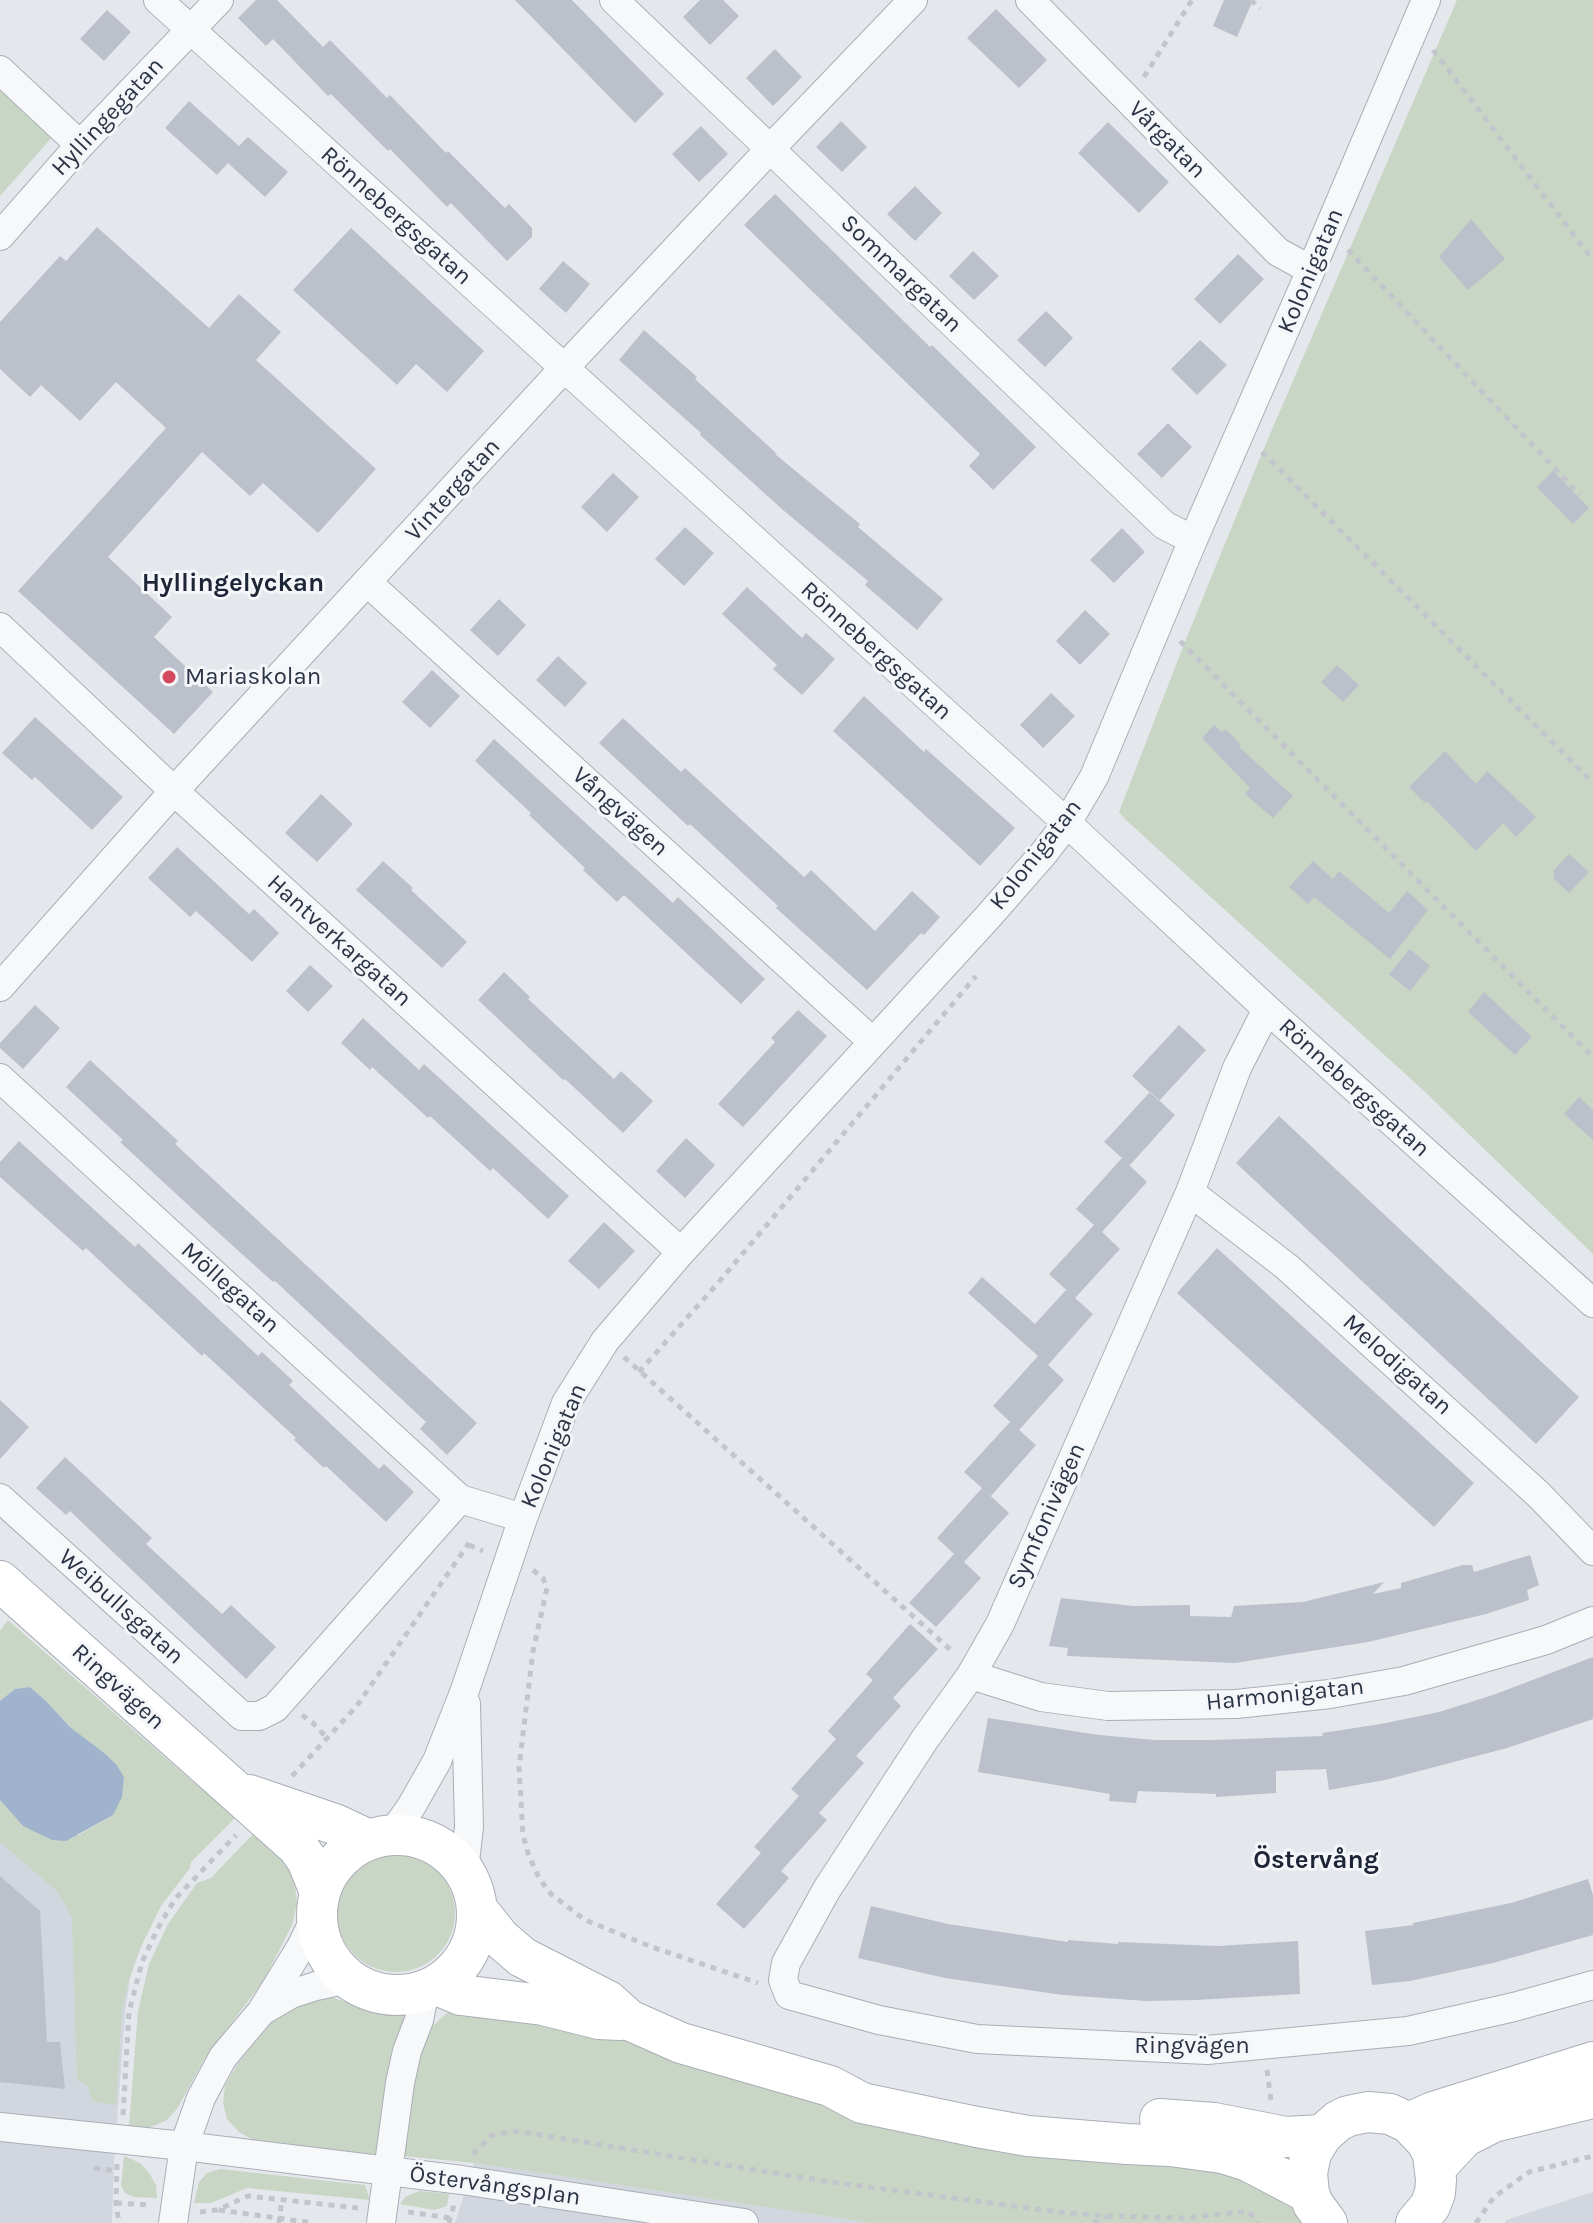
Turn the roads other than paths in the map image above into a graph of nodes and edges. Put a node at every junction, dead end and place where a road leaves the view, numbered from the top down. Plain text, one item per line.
1 (158, 0) edge
2 (219, 0) edge
3 (614, 0) edge
4 (913, 0) edge
5 (1030, 0) edge
6 (1426, 0) edge
7 (190, 30) junction
8 (0, 70) edge
9 (80, 145) junction
10 (770, 149) junction
11 (0, 236) edge
12 (1311, 270) junction
13 (564, 368) junction
14 (1193, 540) junction
15 (368, 583) junction
16 (0, 627) edge
17 (174, 791) junction
18 (1067, 823) junction
19 (0, 987) edge
20 (1267, 1009) junction
21 (873, 1042) junction
22 (0, 1078) edge
23 (1190, 1192) junction
24 (681, 1252) junction
25 (1593, 1303) edge
26 (0, 1498) edge
27 (460, 1499) junction
28 (523, 1518) junction
29 (1593, 1551) edge
30 (0, 1581) edge
31 (1593, 1621) edge
32 (971, 1675) junction
33 (465, 1690) junction
34 (236, 1791) junction
35 (380, 1837) junction
36 (464, 1871) junction
37 (318, 1904) junction
38 (477, 1909) junction
39 (348, 1979) junction
40 (1593, 1985) edge
41 (431, 1987) junction
42 (789, 1995) joint
43 (261, 2012) junction
44 (629, 2020) junction
45 (1593, 2062) edge
46 (830, 2086) junction
47 (1593, 2098) edge
48 (1409, 2123) junction
49 (0, 2127) edge
50 (1322, 2135) junction
51 (184, 2146) junction
52 (1436, 2167) junction
53 (388, 2171) junction
54 (1318, 2208) edge
55 (174, 2216) edge
56 (382, 2217) edge
57 (744, 2223) edge
58 (1416, 2223) edge

1 - 7 street, Rönnebergsgatan
2 - 7 street, Hyllingegatan
3 - 10 street, Sommargatan
4 - 10 street, Vintergatan
5 - 12 street, Vårgatan
6 - 12 street, Kolonigatan
7 - 9 street, Hyllingegatan
7 - 13 street, Rönnebergsgatan
8 - 9 street
9 - 11 street, Hyllingegatan
10 - 13 street, Vintergatan
10 - 14 street, Sommargatan
12 - 14 street, Kolonigatan
13 - 15 street, Vintergatan
13 - 18 street, Rönnebergsgatan
14 - 18 street, Kolonigatan
15 - 17 street, Vintergatan
15 - 21 street, Vångvägen
16 - 17 street, Hantverkargatan
17 - 19 street, Vintergatan
17 - 24 street, Hantverkargatan
18 - 20 street, Rönnebergsgatan
18 - 21 street, Kolonigatan
20 - 23 street, Symfonivägen
20 - 25 street, Rönnebergsgatan
21 - 24 street, Kolonigatan
22 - 27 street, Möllegatan
23 - 29 street, Melodigatan
23 - 32 street, Symfonivägen
24 - 28 street, Kolonigatan
26 - 27 street, Weibullsgatan
27 - 28 street, Kolonigatan
28 - 33 street, Kolonigatan
30 - 34 main road, Ringvägen
31 - 32 street, Harmonigatan
32 - 42 street, Symfonivägen
33 - 35 street, Kolonigatan
33 - 36 street, Kolonigatan
34 - 35 main road, Ringvägen
34 - 37 main road, Ringvägen
35 - 36 main road, Ringvägen
35 - 37 main road
36 - 38 main road, Ringvägen
37 - 39 main road, Ringvägen
37 - 43 street
38 - 41 main road, Ringvägen
38 - 44 main road, Ringvägen
39 - 41 main road, Ringvägen
39 - 43 street
40 - 42 street, Ringvägen
41 - 44 main road, Ringvägen
41 - 53 street, Östervångsplan
43 - 51 street
44 - 46 main road, Ringvägen
45 - 48 main road
46 - 50 main road, Ringvägen
46 - 54 main road, Ringvägen
47 - 52 main road
48 - 50 main road
48 - 52 main road
49 - 51 street, Östervångsplan
50 - 54 main road, Ringvägen
51 - 53 street, Östervångsplan
51 - 55 street
52 - 58 main road
53 - 56 street, Östervångsplan
53 - 57 street, Östervångsplan

